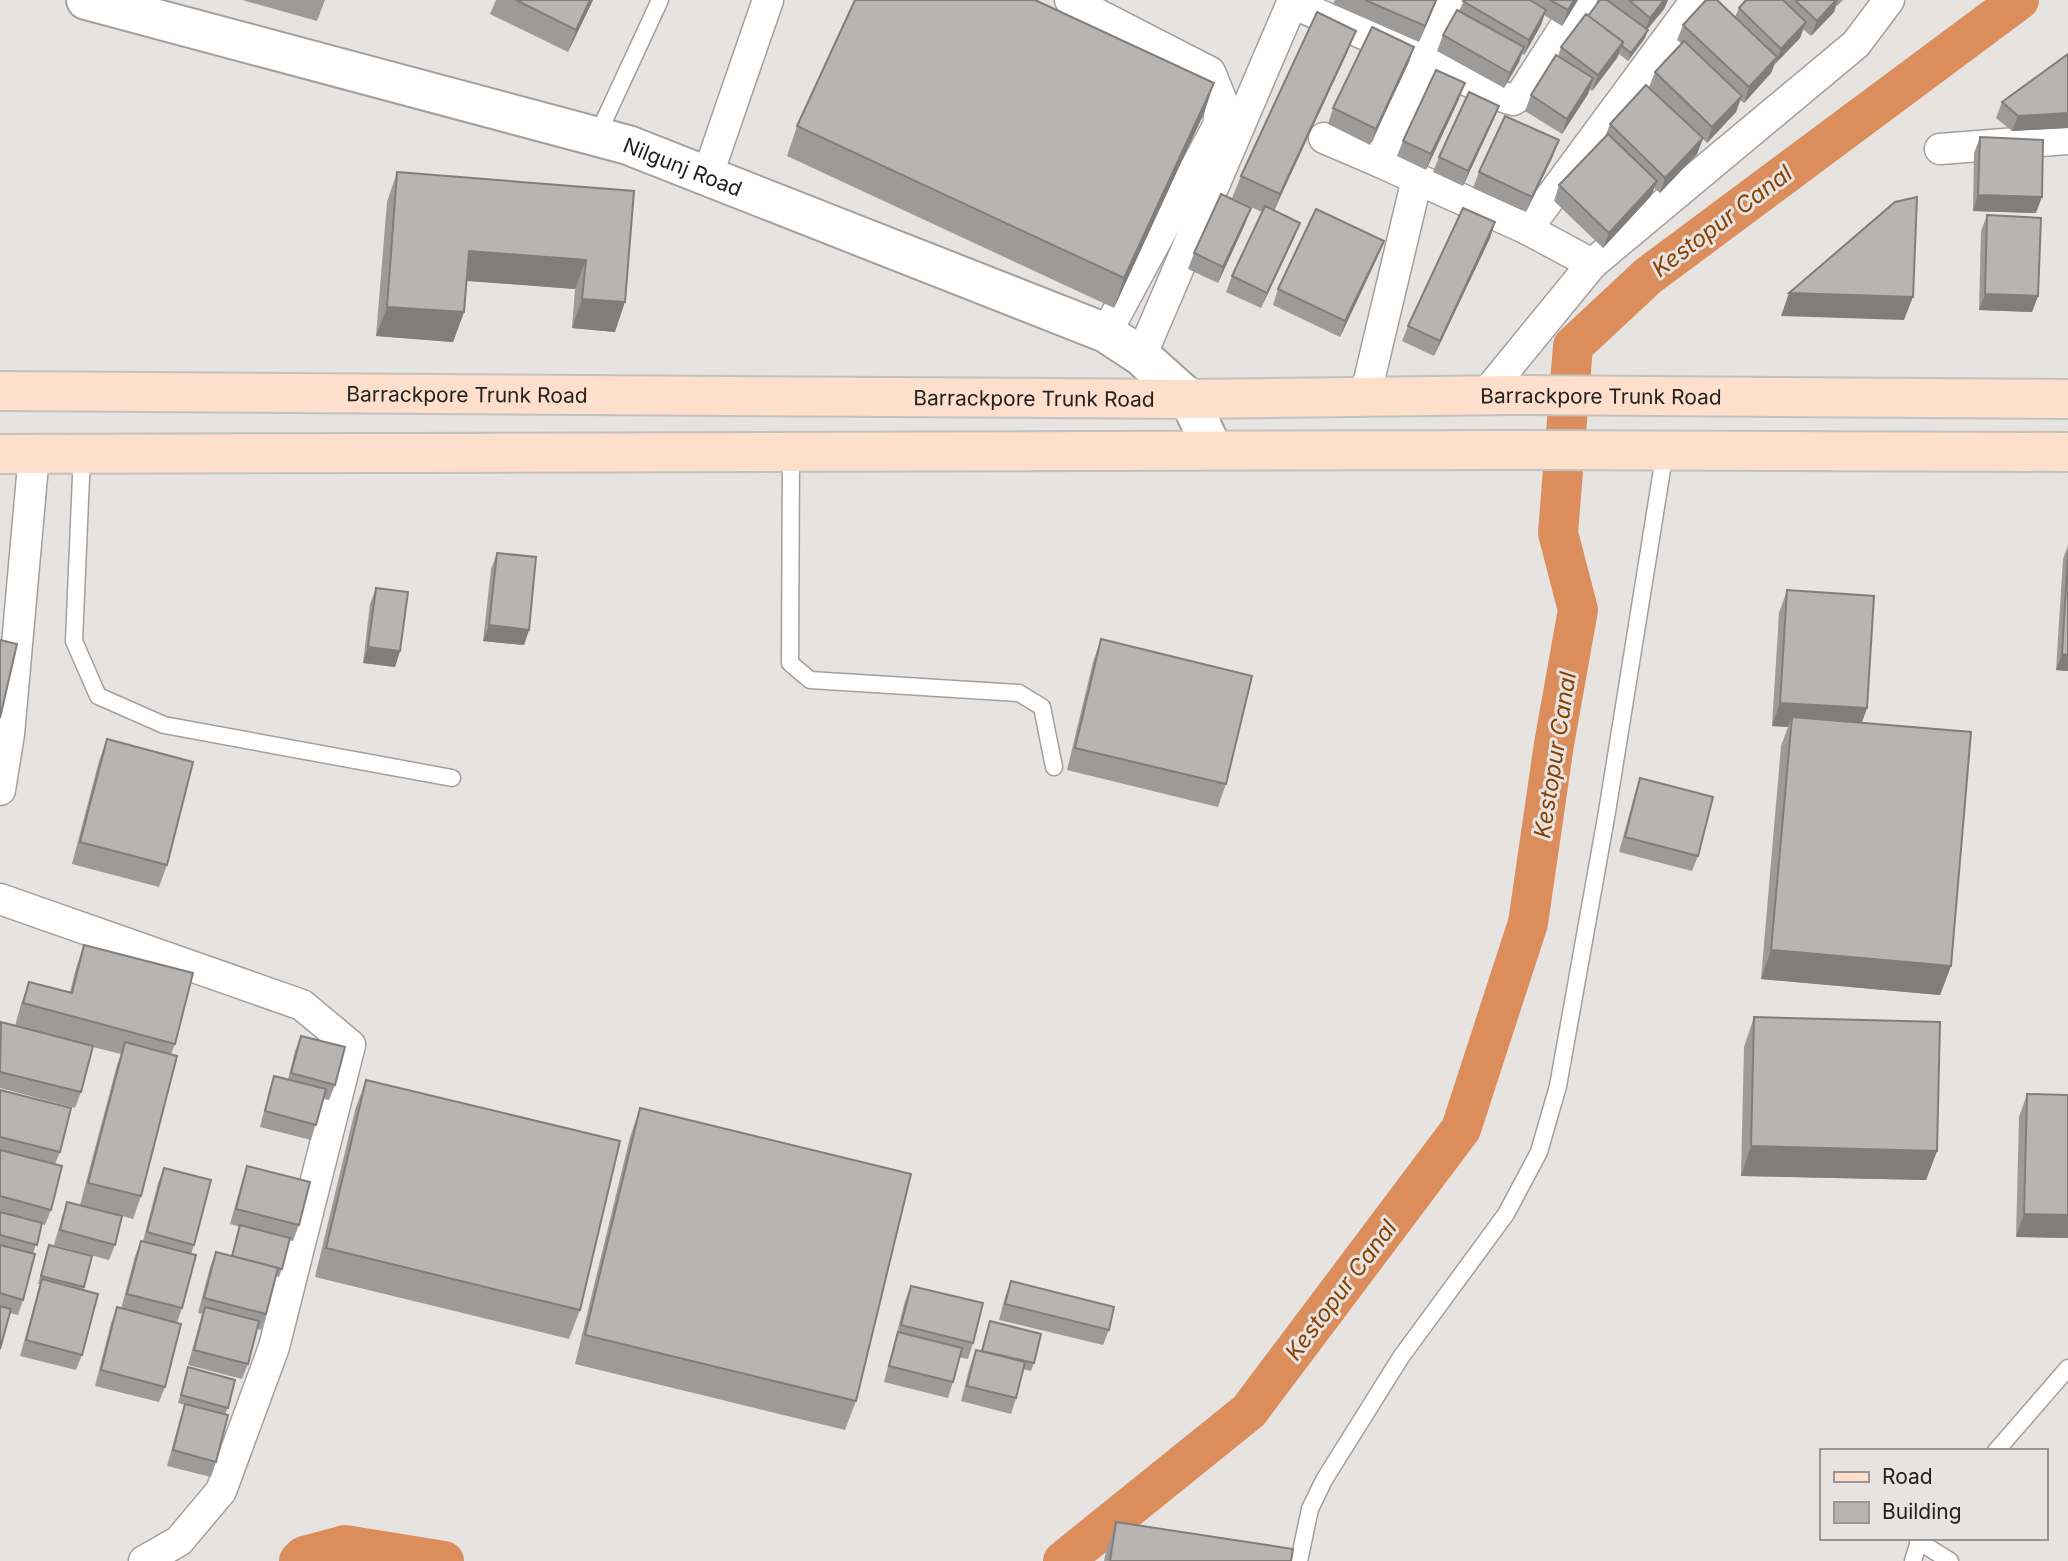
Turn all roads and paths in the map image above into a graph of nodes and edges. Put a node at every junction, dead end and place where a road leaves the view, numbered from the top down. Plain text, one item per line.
1 (86, 0) edge
2 (660, 0) edge
3 (768, 0) edge
4 (1070, 0) edge
5 (1454, 0) edge
6 (1582, 0) edge
7 (1696, 0) edge
8 (1889, 0) edge
9 (1293, 1) edge
10 (1424, 60) junction
11 (597, 136) junction
12 (1324, 138) dead end
13 (2068, 139) edge
14 (1940, 149) dead end
15 (1380, 162) junction
16 (708, 174) junction
17 (1417, 179) junction
18 (1527, 229) junction
19 (1592, 264) junction
20 (1106, 333) junction
21 (1141, 356) junction
22 (0, 391) edge
23 (1498, 395) junction
24 (1366, 397) junction
25 (2068, 398) edge
26 (1189, 400) junction
27 (1213, 450) junction
28 (1665, 451) junction
29 (791, 452) junction
30 (2068, 452) edge
31 (82, 453) junction
32 (17, 454) edge
33 (1054, 767) dead end
34 (452, 778) dead end
35 (0, 790) edge
36 (0, 899) edge
37 (2068, 1368) edge
38 (1998, 1449) edge
39 (1919, 1540) edge
40 (1920, 1540) edge
41 (144, 1561) edge
42 (1299, 1561) edge
43 (1913, 1561) edge
44 (1950, 1561) edge

1 - 11 street, Nilgunj Road
2 - 11 lane
3 - 16 street
4 - 20 street
5 - 10 street
6 - 10 street
7 - 18 street
8 - 19 street
9 - 10 street
9 - 21 street
10 - 15 street
11 - 16 street, Nilgunj Road
12 - 15 street
13 - 14 street
15 - 17 street
16 - 20 street, Nilgunj Road
17 - 18 street
17 - 24 street
18 - 19 street
19 - 23 street
20 - 21 street, Nilgunj Road
21 - 26 street, Nilgunj Road
22 - 26 main road, Barrackpore Trunk Road
23 - 24 main road, Barrackpore Trunk Road
23 - 25 main road, Barrackpore Trunk Road
24 - 26 main road, Barrackpore Trunk Road
26 - 27 street, Nilgunj Road
27 - 28 main road
27 - 29 main road
28 - 30 main road
28 - 42 lane
29 - 31 main road
29 - 33 lane
31 - 32 main road
31 - 34 lane
32 - 35 street
36 - 41 street
37 - 38 lane
39 - 43 lane
40 - 44 lane

